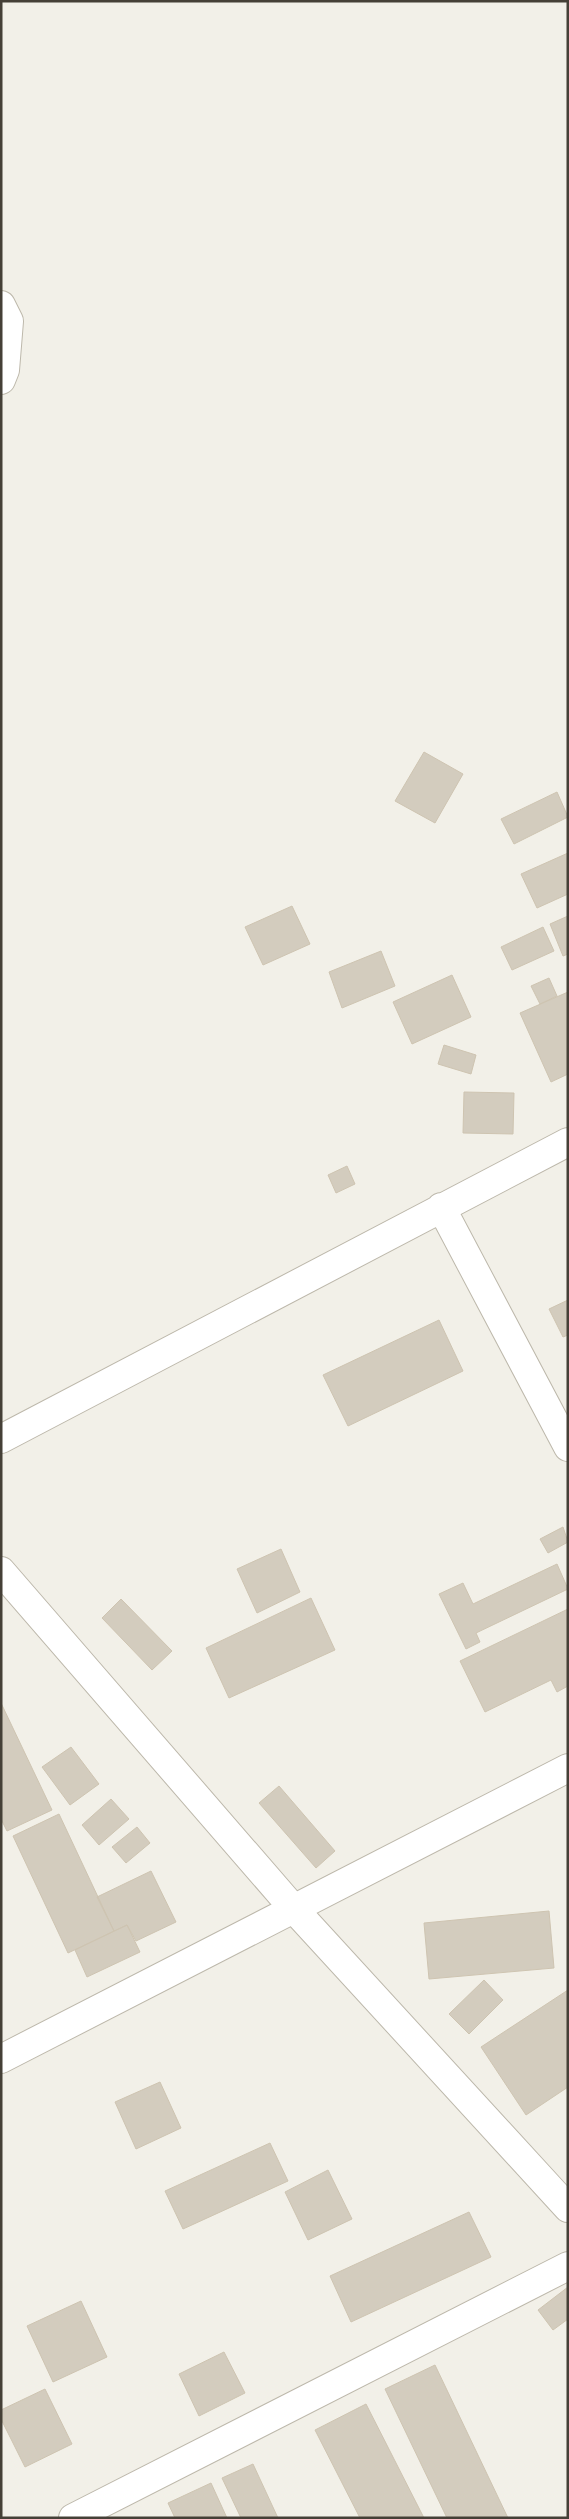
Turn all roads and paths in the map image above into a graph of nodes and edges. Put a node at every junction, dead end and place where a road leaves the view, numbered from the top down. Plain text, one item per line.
1 (1, 305) edge
2 (1, 380) edge
3 (568, 1142) edge
4 (441, 1207) junction
5 (1, 1439) edge
6 (568, 1446) edge
7 (1, 1571) edge
8 (568, 1768) edge
9 (293, 1908) junction
10 (1, 2060) edge
11 (568, 2208) edge
12 (568, 2266) edge
13 (73, 2518) edge

1 - 2 street
3 - 4 street
4 - 5 street
4 - 6 street
7 - 9 street
8 - 9 street
9 - 10 street
9 - 11 street
12 - 13 street

